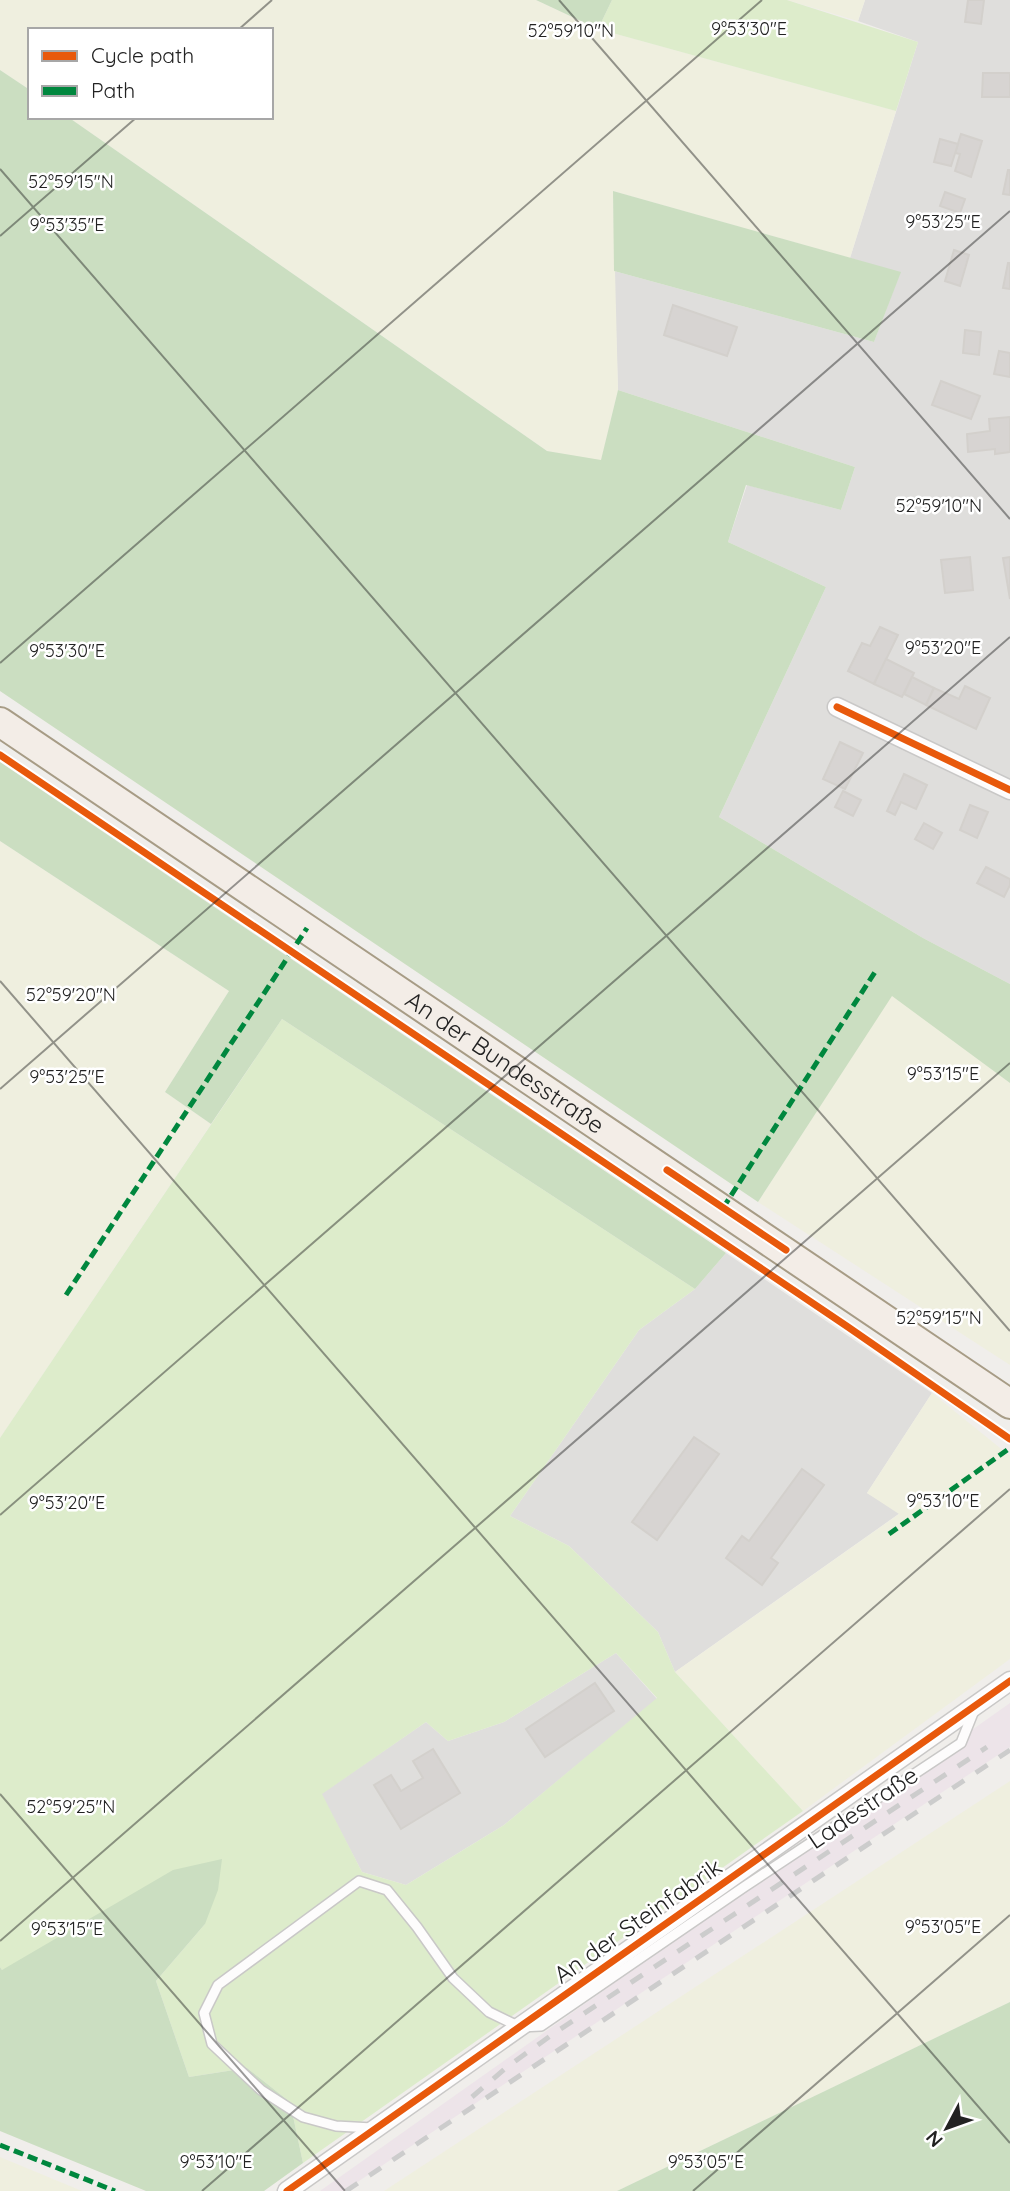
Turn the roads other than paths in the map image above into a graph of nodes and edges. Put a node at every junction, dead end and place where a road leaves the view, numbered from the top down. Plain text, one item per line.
1 (837, 707) dead end
2 (0, 722) edge
3 (1010, 790) edge
4 (1010, 1404) edge
5 (1010, 1681) edge
6 (520, 2027) junction
7 (377, 2128) junction
8 (287, 2191) edge

1 - 3 street
2 - 4 main road, An der Bundesstraße
5 - 6 street, An der Steinfabrik
6 - 7 street, An der Steinfabrik
6 - 7 lane
7 - 8 street, An der Steinfabrik

